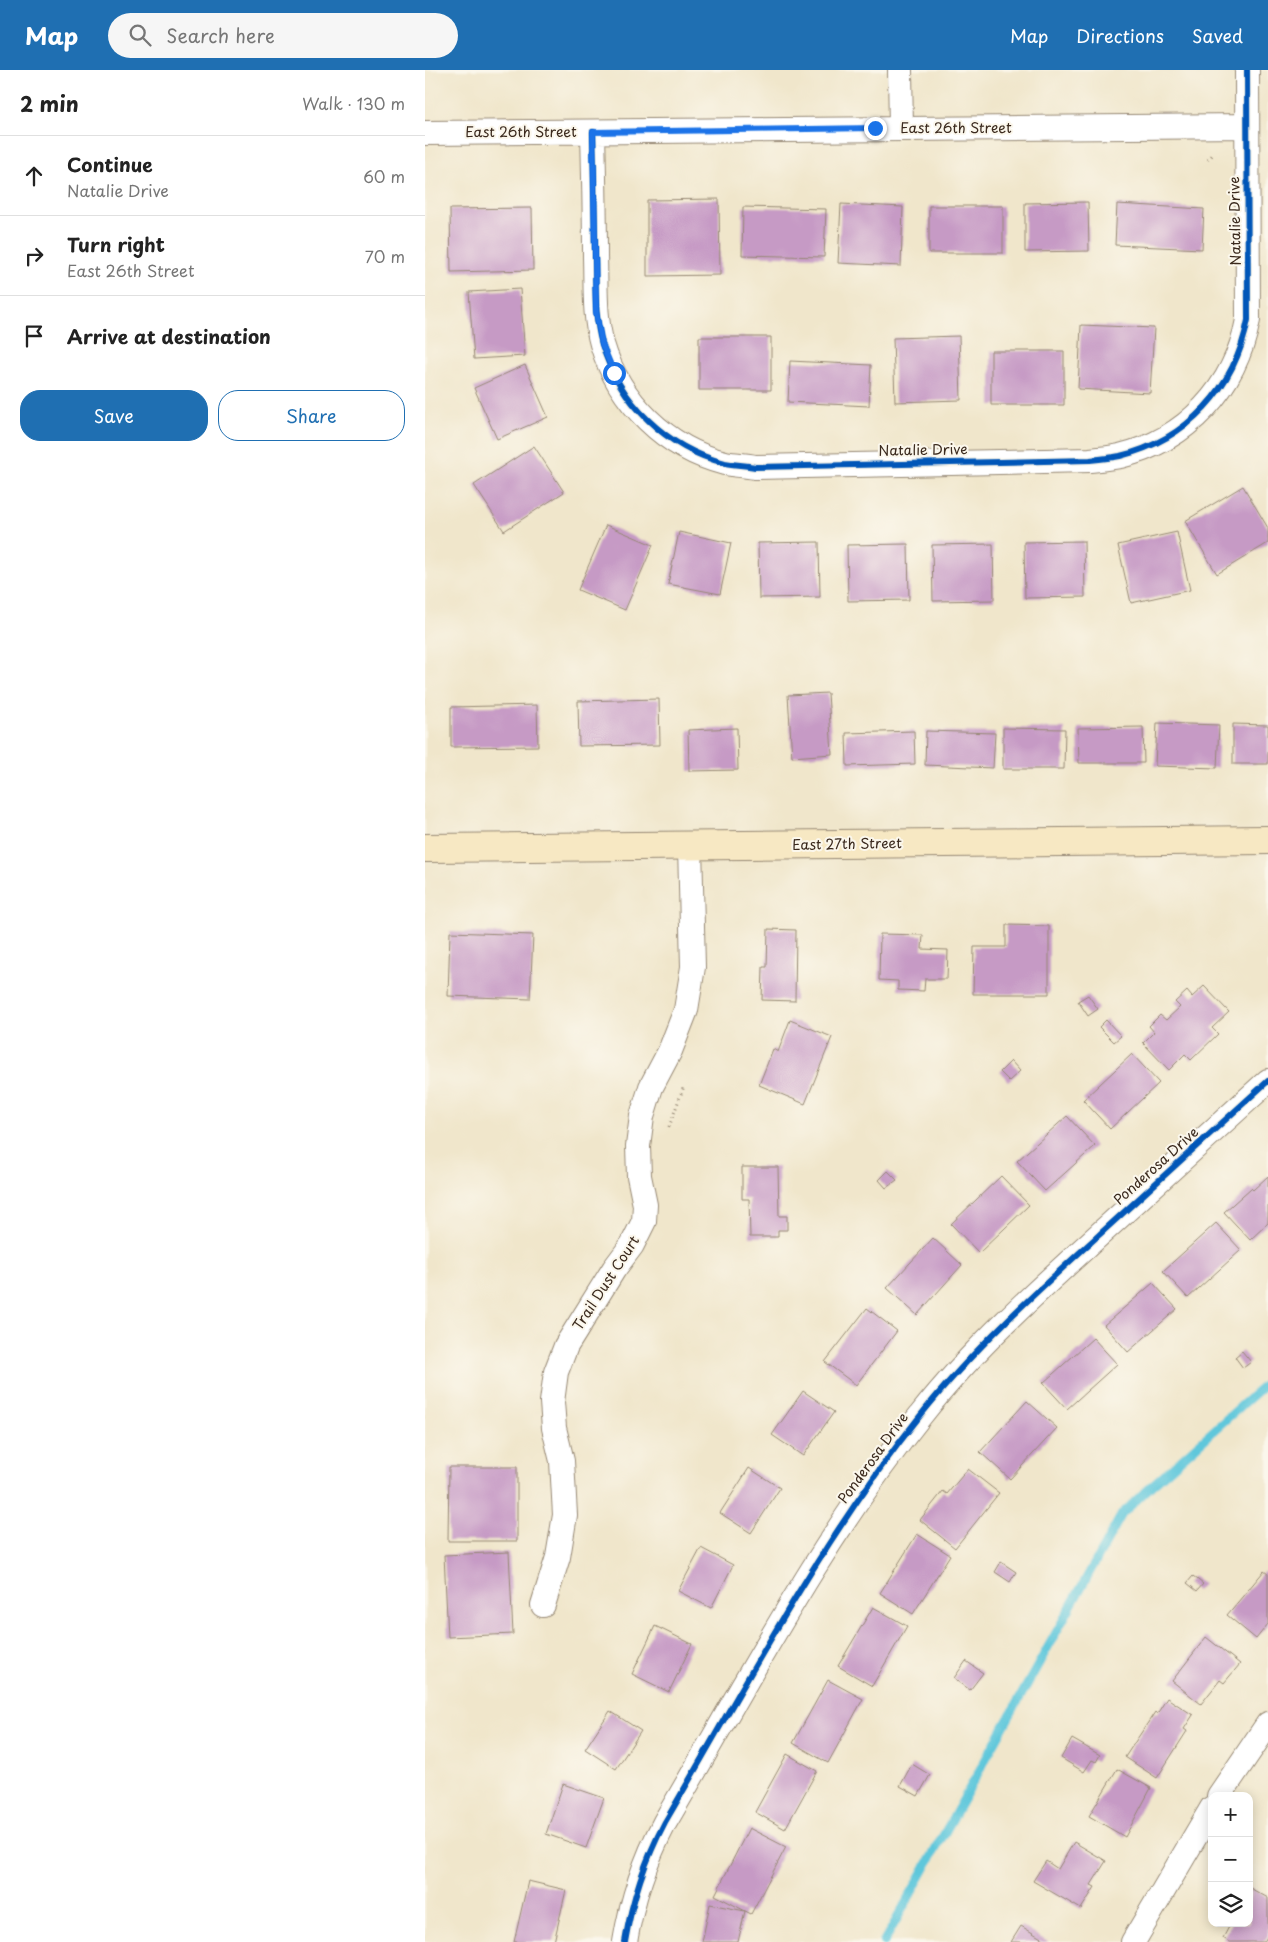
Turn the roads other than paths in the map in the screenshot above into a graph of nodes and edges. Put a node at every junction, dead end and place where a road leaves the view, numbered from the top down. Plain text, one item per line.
1 (900, 70) edge
2 (1247, 70) edge
3 (1247, 126) junction
4 (901, 128) junction
5 (593, 132) junction
6 (425, 133) edge
7 (1258, 297) edge
8 (1268, 840) edge
9 (691, 845) junction
10 (425, 848) edge
11 (1268, 1081) edge
12 (543, 1605) dead end
13 (1268, 1724) edge
14 (1222, 1792) edge
15 (1208, 1815) edge
16 (625, 1942) edge
17 (1133, 1942) edge

1 - 4 street
2 - 3 street, Natalie Drive
3 - 4 street, East 26th Street
3 - 7 street, Natalie Drive
4 - 5 street, East 26th Street
5 - 6 street, East 26th Street
5 - 7 street, Natalie Drive
8 - 9 street, East 27th Street
9 - 10 street, East 27th Street
9 - 12 street, Trail Dust Court
11 - 16 street, Ponderosa Drive
13 - 14 street
15 - 17 street

